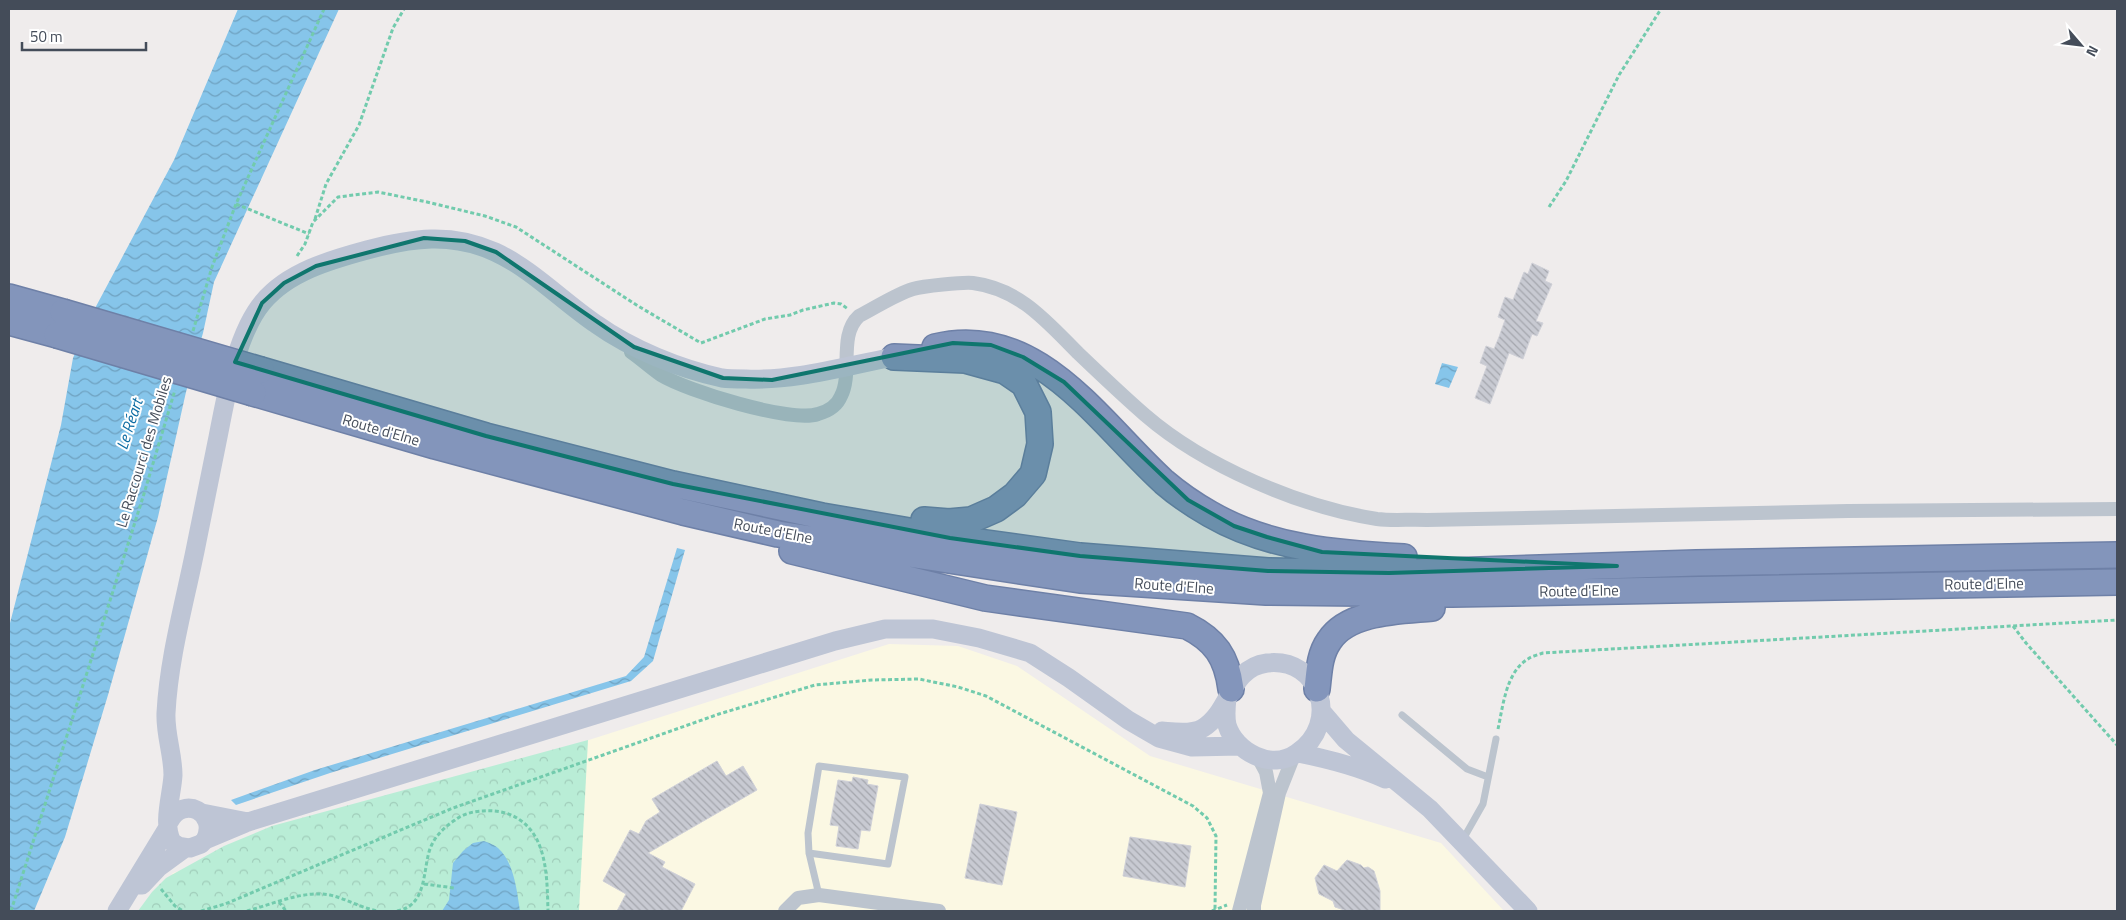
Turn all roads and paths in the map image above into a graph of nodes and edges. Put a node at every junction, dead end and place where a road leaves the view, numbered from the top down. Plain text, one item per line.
1 (324, 9) edge
2 (404, 9) edge
3 (1661, 9) edge
4 (236, 204) junction
5 (1549, 207) dead end
6 (313, 222) junction
7 (309, 234) junction
8 (296, 257) dead end
9 (9, 298) edge
10 (858, 316) junction
11 (9, 322) edge
12 (60, 324) junction
13 (597, 325) junction
14 (192, 332) dead end
15 (894, 358) junction
16 (847, 366) junction
17 (261, 378) junction
18 (176, 387) dead end
19 (512, 467) junction
20 (2117, 509) edge
21 (2117, 556) edge
22 (1616, 566) junction
23 (2117, 582) edge
24 (2027, 583) junction
25 (2117, 620) edge
26 (2013, 625) junction
27 (1229, 694) junction
28 (1319, 701) junction
29 (1402, 715) dead end
30 (1128, 720) junction
31 (1496, 739) joint
32 (1240, 746) junction
33 (2117, 746) edge
34 (1296, 754) junction
35 (1258, 757) junction
36 (173, 772) junction
37 (1488, 777) junction
38 (1409, 791) junction
39 (199, 811) junction
40 (248, 822) junction
41 (168, 825) junction
42 (204, 840) junction
43 (1462, 842) junction
44 (185, 848) junction
45 (809, 852) junction
46 (159, 867) junction
47 (424, 884) junction
48 (454, 888) dead end
49 (819, 895) junction
50 (279, 902) junction
51 (1215, 909) dead end
52 (365, 910) edge
53 (11, 911) edge
54 (117, 911) edge
55 (183, 911) edge
56 (201, 911) edge
57 (247, 911) edge
58 (286, 911) edge
59 (378, 911) edge
60 (397, 911) edge
61 (548, 911) edge
62 (785, 911) edge
63 (939, 911) edge
64 (1238, 911) edge
65 (1254, 911) edge
66 (1528, 911) edge

1 - 4 path
2 - 6 path
3 - 5 path
4 - 7 path
4 - 14 path
6 - 7 path
6 - 10 path
7 - 8 path
9 - 12 highway
10 - 16 street
10 - 20 street
11 - 12 highway
12 - 17 highway, bridge
13 - 16 main road
13 - 16 street
13 - 36 main road
15 - 16 main road
15 - 17 highway
15 - 22 highway
17 - 19 highway, Route d'Elne
17 - 22 highway, Route d'Elne
18 - 53 path, Le Raccourci des Mobiles
19 - 24 highway, Route d'Elne
19 - 27 highway
21 - 22 highway, Route d'Elne
23 - 24 highway, Route d'Elne
24 - 28 highway
25 - 26 path
26 - 31 path
26 - 33 path
27 - 28 main road
27 - 30 main road
27 - 32 main road
28 - 34 main road
28 - 38 main road
29 - 37 lane
30 - 32 main road
30 - 40 main road
31 - 37 lane
32 - 35 main road
34 - 35 main road
34 - 38 main road
34 - 65 street
35 - 64 street
36 - 39 main road
36 - 41 main road
37 - 43 lane
38 - 43 main road
39 - 40 main road
39 - 41 main road
39 - 42 main road
40 - 42 main road
41 - 44 main road
41 - 54 main road
42 - 44 main road
43 - 66 main road
44 - 46 main road
45 - 45 lane
45 - 49 lane
46 - 54 main road
46 - 55 path
47 - 48 path
47 - 60 path
47 - 61 path
49 - 62 street
49 - 63 street
50 - 52 path
50 - 57 path
50 - 58 path
51 - 56 path
52 - 59 path

